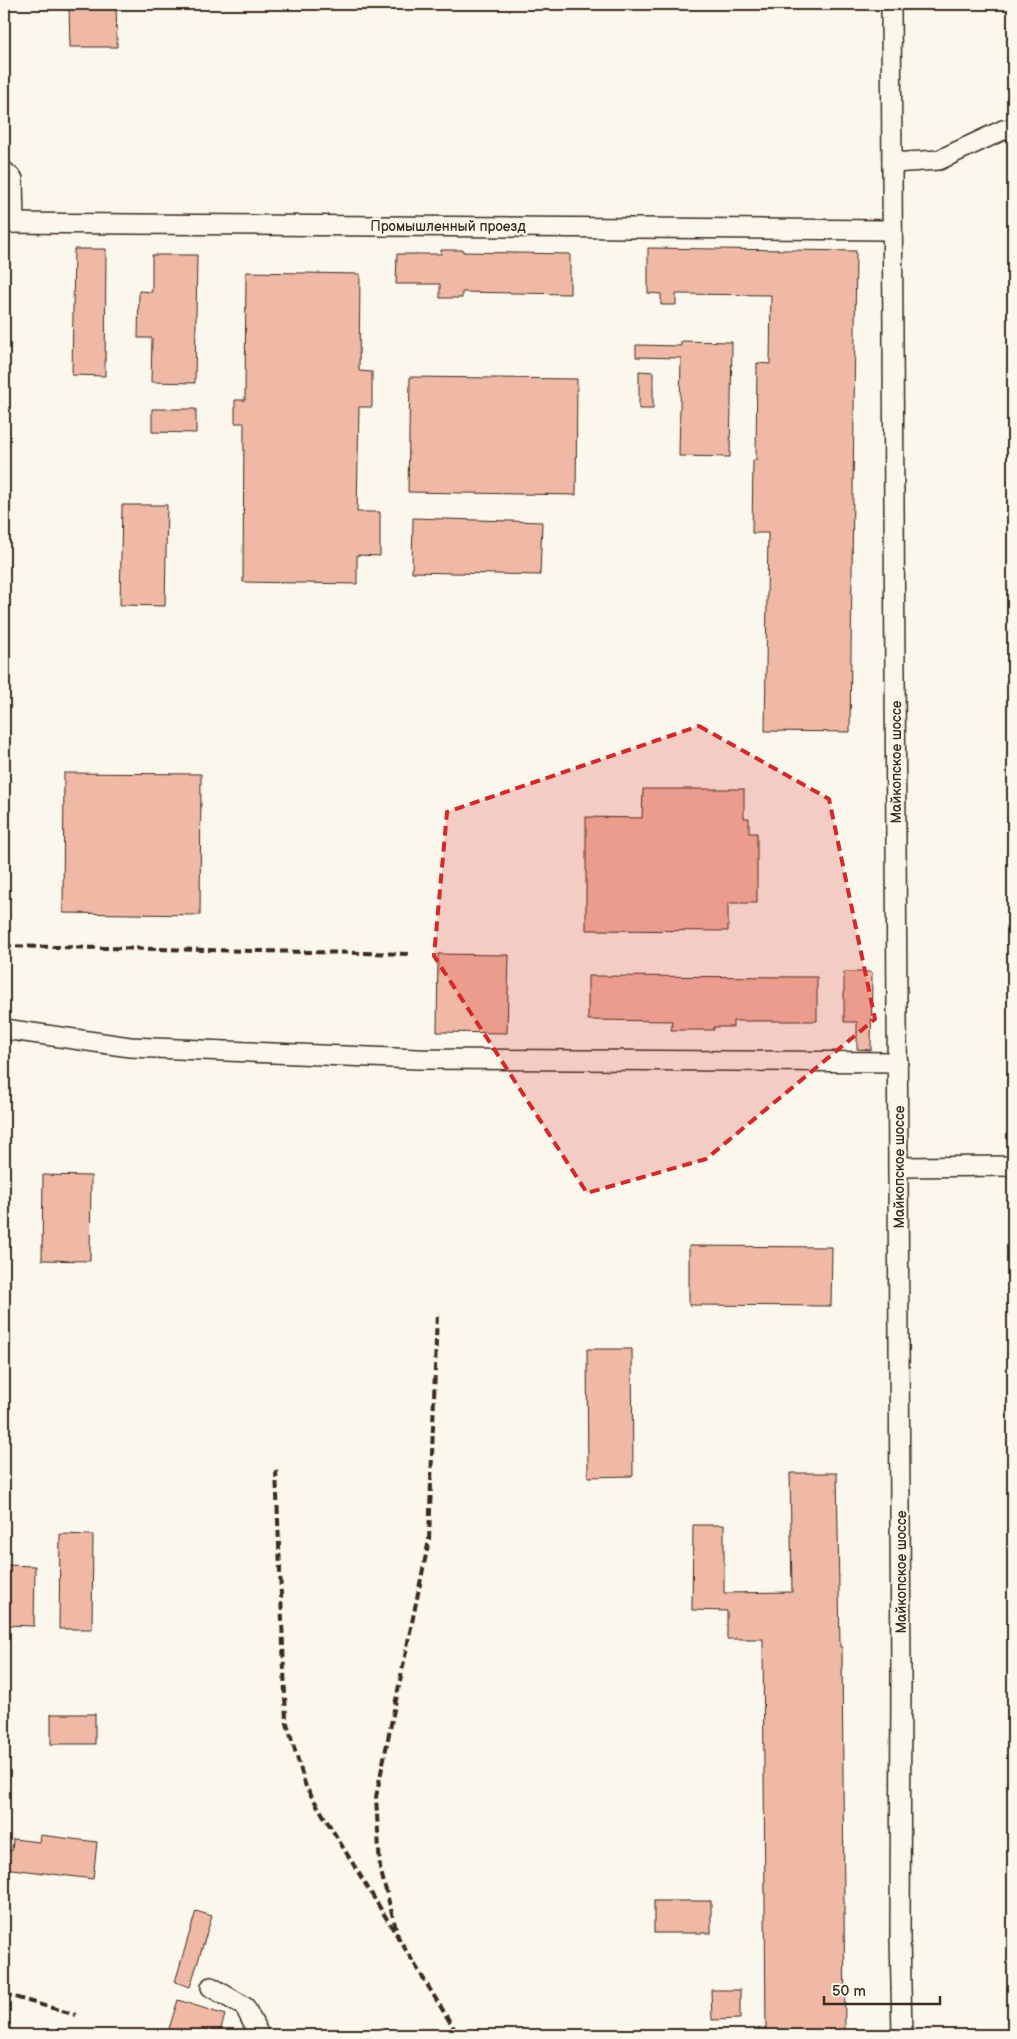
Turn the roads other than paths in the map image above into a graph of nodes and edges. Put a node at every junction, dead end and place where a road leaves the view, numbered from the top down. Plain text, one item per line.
1 (891, 4) edge
2 (1013, 129) edge
3 (892, 163) junction
4 (4, 171) edge
5 (9, 223) edge
6 (892, 230) junction
7 (4, 1029) edge
8 (898, 1062) junction
9 (1013, 1166) edge
10 (899, 1167) junction
11 (211, 1987) dead end
12 (259, 2035) edge
13 (902, 2035) edge

1 - 3 street, Майкопское шоссе
2 - 3 street
3 - 6 street, Майкопское шоссе
4 - 5 street
5 - 6 street, Промышленный проезд
6 - 8 street, Майкопское шоссе
7 - 8 street
8 - 10 street, Майкопское шоссе
9 - 10 street
10 - 13 street, Майкопское шоссе
11 - 12 street

